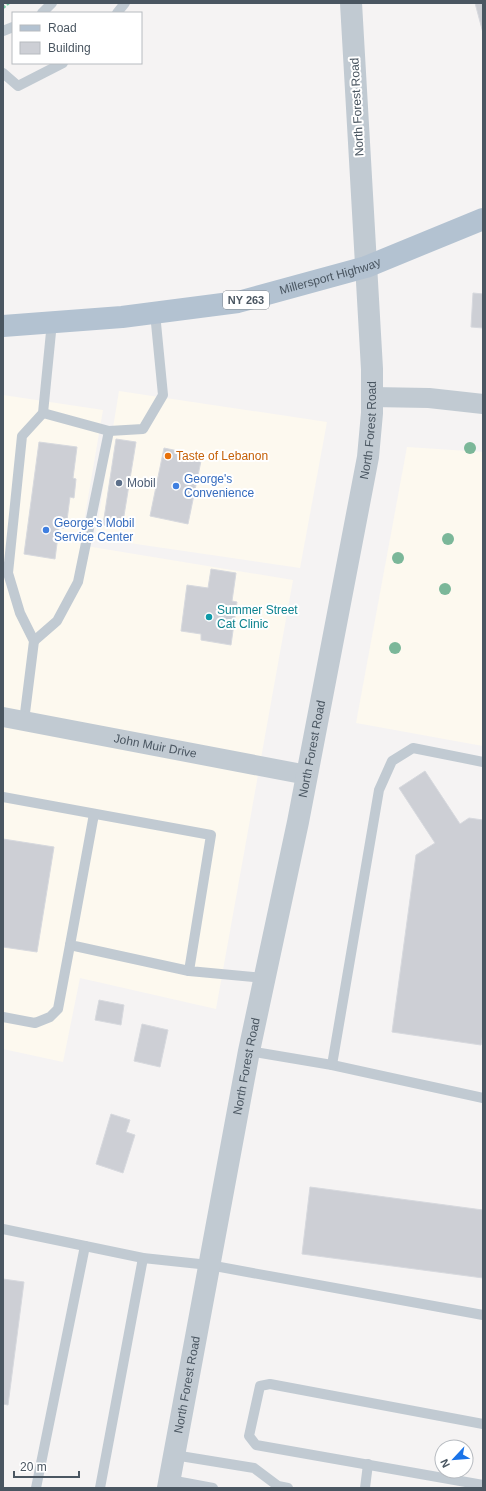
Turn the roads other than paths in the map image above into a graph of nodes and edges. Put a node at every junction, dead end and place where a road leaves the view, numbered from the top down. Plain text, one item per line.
1 (52, 3) edge
2 (125, 3) edge
3 (351, 3) edge
4 (43, 12) edge
5 (118, 12) edge
6 (61, 64) edge
7 (3, 73) edge
8 (483, 219) edge
9 (366, 267) junction
10 (155, 313) junction
11 (52, 322) junction
12 (3, 326) edge
13 (372, 397) junction
14 (483, 404) edge
15 (43, 413) junction
16 (109, 431) junction
17 (34, 642) junction
18 (3, 717) edge
19 (24, 721) junction
20 (483, 762) edge
21 (307, 775) junction
22 (3, 797) edge
23 (94, 814) junction
24 (70, 945) junction
25 (189, 971) junction
26 (264, 978) junction
27 (3, 1017) edge
28 (249, 1050) junction
29 (332, 1065) junction
30 (483, 1098) edge
31 (3, 1229) edge
32 (85, 1246) junction
33 (143, 1258) junction
34 (209, 1265) junction
35 (483, 1315) edge
36 (483, 1424) edge
37 (174, 1455) junction
38 (368, 1464) junction
39 (169, 1484) edge
40 (483, 1485) edge
41 (275, 1487) edge
42 (36, 1488) edge
43 (100, 1488) edge
44 (213, 1488) edge
45 (288, 1488) edge
46 (365, 1488) edge

1 - 4 lane
2 - 5 lane
3 - 9 street, North Forest Road
6 - 7 lane
8 - 9 main road, Millersport Highway / NY 263
9 - 10 main road, Millersport Highway / NY 263
9 - 13 street, North Forest Road
10 - 11 main road, Millersport Highway / NY 263
10 - 16 lane
11 - 12 main road, Millersport Highway / NY 263
11 - 15 lane
13 - 14 street
13 - 21 street, North Forest Road
15 - 16 lane
15 - 17 lane
16 - 17 lane
17 - 19 lane
18 - 19 street, John Muir Drive
19 - 21 street, John Muir Drive
20 - 29 lane
21 - 26 street, North Forest Road
22 - 23 lane
23 - 24 lane
23 - 25 lane
24 - 25 lane
24 - 27 lane
25 - 26 lane
26 - 28 street, North Forest Road
28 - 29 lane
28 - 34 street, North Forest Road
29 - 30 lane
31 - 32 lane
32 - 33 lane
32 - 42 lane
33 - 34 lane
33 - 43 lane
34 - 35 lane
34 - 37 street, North Forest Road
36 - 38 lane
37 - 39 street, North Forest Road
37 - 41 lane
38 - 40 lane
38 - 46 lane
39 - 44 lane
41 - 45 lane

